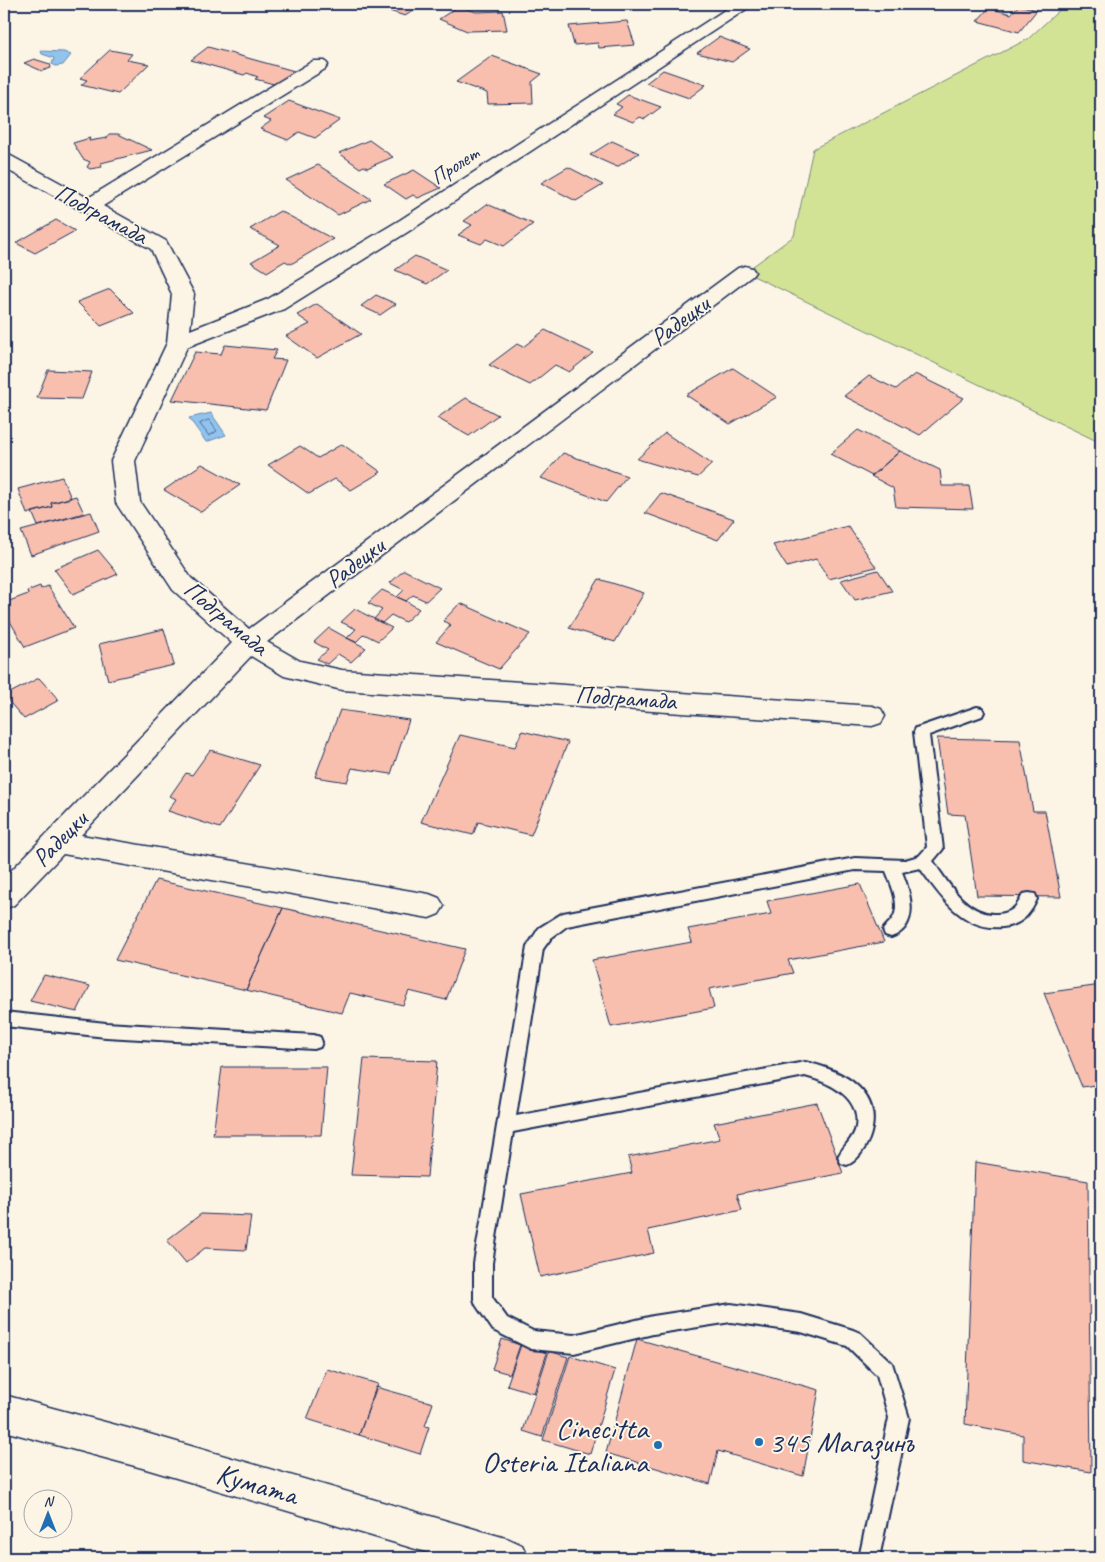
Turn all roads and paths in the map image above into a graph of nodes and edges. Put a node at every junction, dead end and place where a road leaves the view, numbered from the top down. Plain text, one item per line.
1 (745, 4) edge
2 (319, 65) dead end
3 (4, 160) edge
4 (87, 207) junction
5 (745, 272) dead end
6 (178, 343) junction
7 (248, 643) junction
8 (977, 712) dead end
9 (872, 716) dead end
10 (56, 842) junction
11 (924, 861) junction
12 (892, 866) junction
13 (4, 897) edge
14 (1029, 899) dead end
15 (429, 906) dead end
16 (891, 930) dead end
17 (4, 1019) edge
18 (314, 1042) dead end
19 (507, 1125) junction
20 (847, 1157) dead end
21 (4, 1413) edge
22 (509, 1558) edge
23 (869, 1558) edge

1 - 6 street, Пролет
2 - 4 street
3 - 4 street, Подграмада
4 - 6 street, Подграмада
5 - 7 street, Радецки
6 - 7 street, Подграмада
7 - 9 street, Подграмада
7 - 10 street, Радецки
8 - 11 lane
10 - 13 street, Радецки
10 - 15 street
11 - 12 lane
11 - 14 lane
12 - 16 lane
12 - 19 lane
17 - 18 lane
19 - 20 lane
19 - 23 lane
21 - 22 street, Кумата

